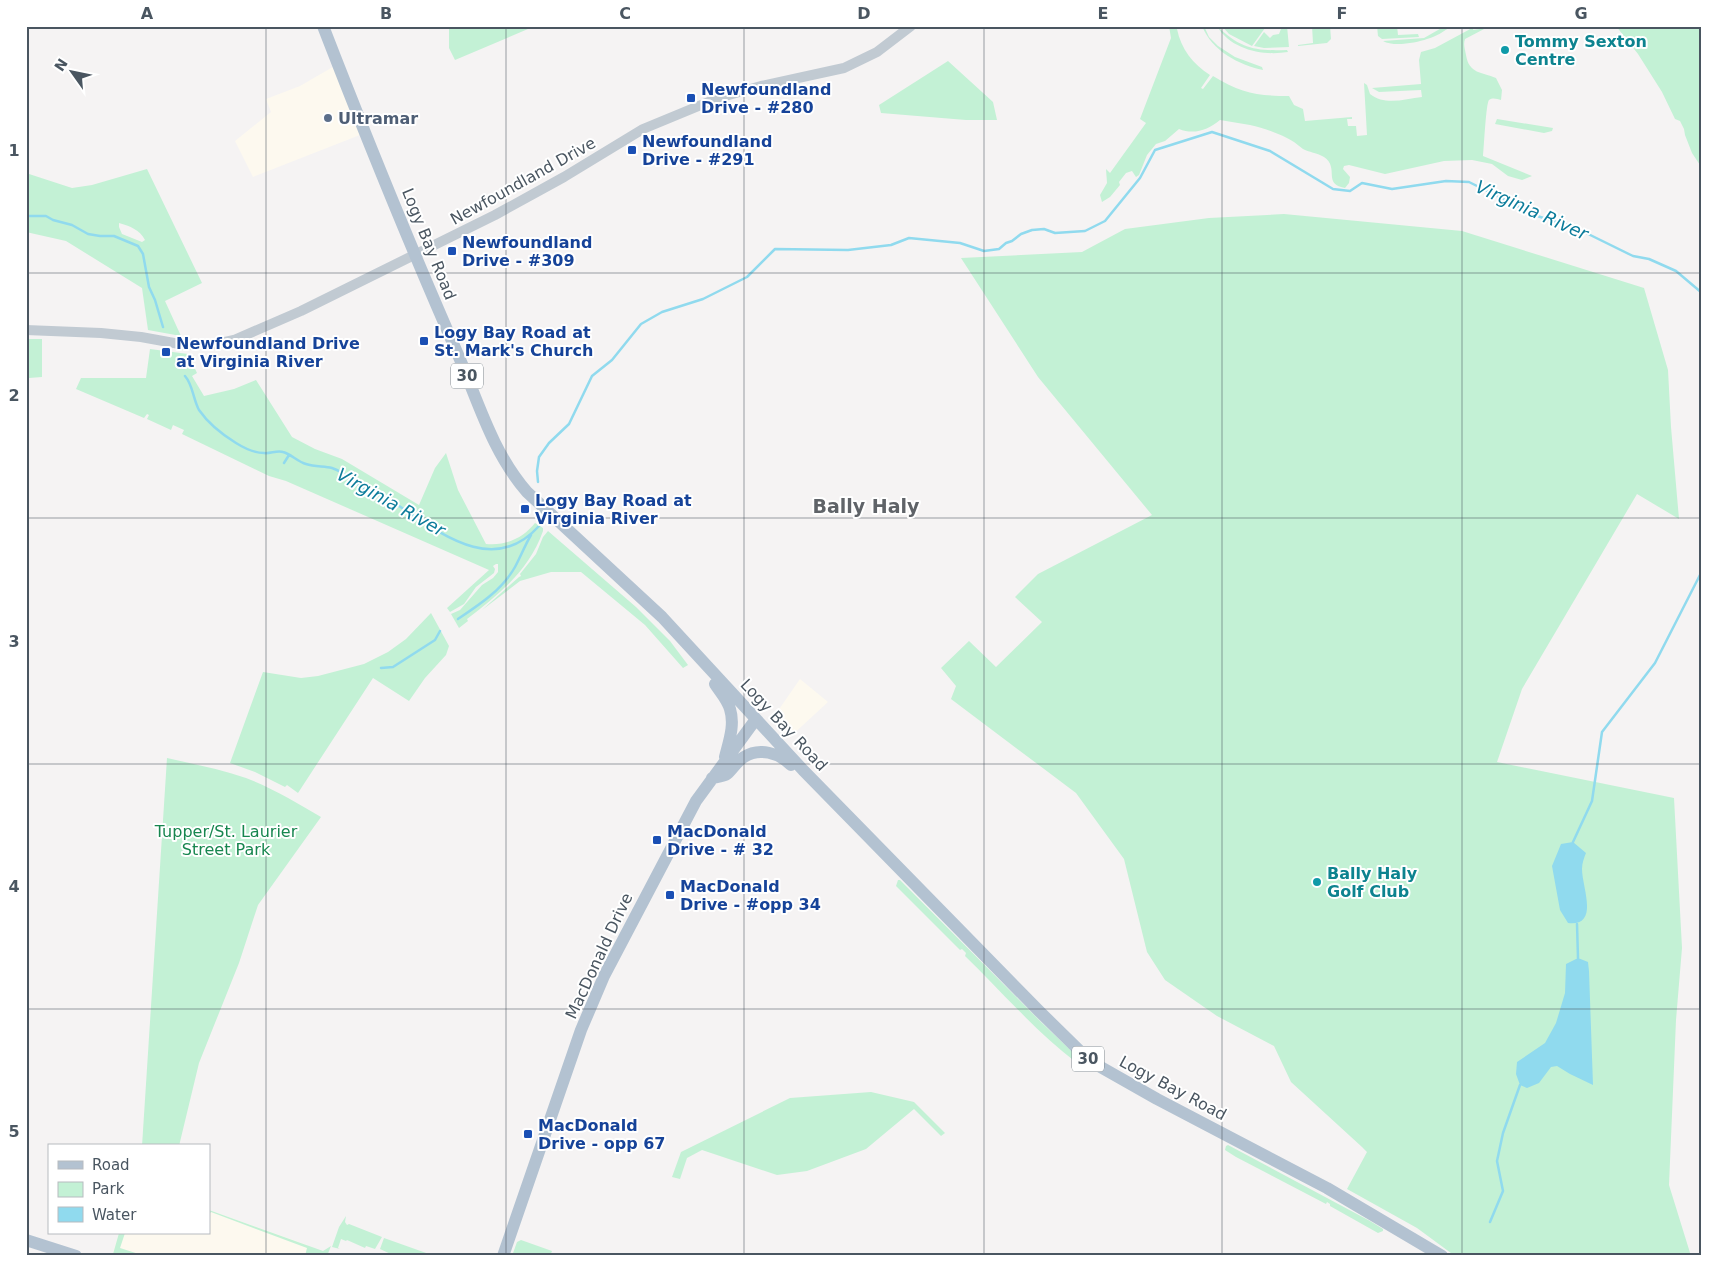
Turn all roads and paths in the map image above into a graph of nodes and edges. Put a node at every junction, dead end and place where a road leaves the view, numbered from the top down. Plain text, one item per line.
1 (323, 26) edge
2 (911, 26) edge
3 (416, 255) junction
4 (26, 330) edge
5 (712, 672) junction
6 (756, 719) junction
7 (724, 762) junction
8 (803, 770) junction
9 (712, 778) junction
10 (26, 1240) edge
11 (76, 1256) edge
12 (503, 1256) edge
13 (1442, 1256) edge

1 - 3 main road, Logy Bay Road / 30
2 - 3 street, Newfoundland Drive
3 - 4 street, Newfoundland Drive
3 - 5 main road, Logy Bay Road / 30
5 - 6 main road, Logy Bay Road / 30
5 - 7 main road
6 - 7 main road, MacDonald Drive
6 - 8 main road, Logy Bay Road / 30
7 - 9 main road, MacDonald Drive
8 - 9 main road
8 - 13 main road, Logy Bay Road / 30
9 - 12 main road, MacDonald Drive
10 - 11 main road

